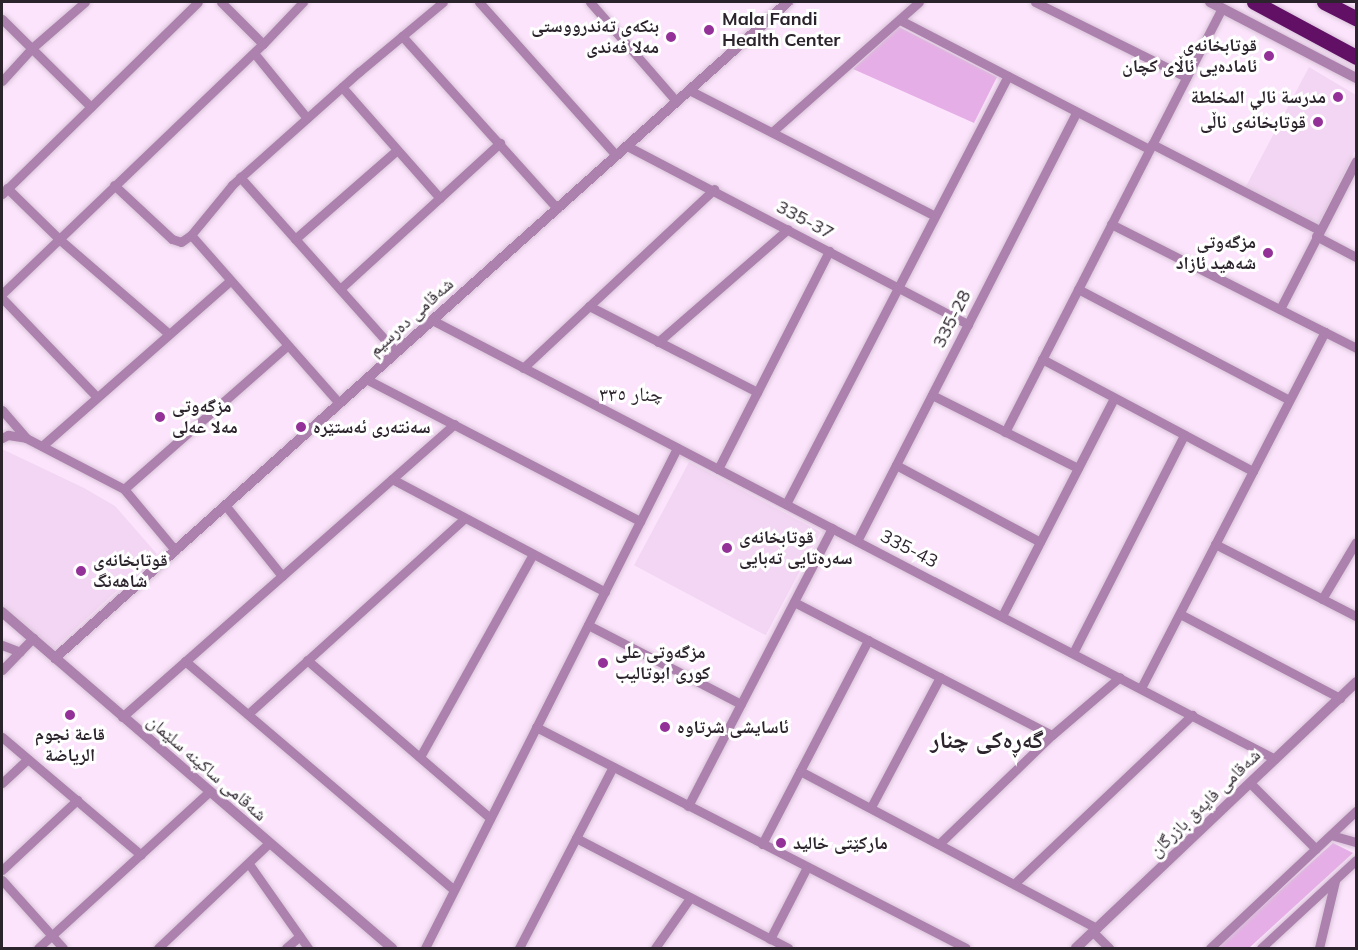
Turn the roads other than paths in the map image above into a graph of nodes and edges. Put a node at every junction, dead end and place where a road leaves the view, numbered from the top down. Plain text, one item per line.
1 (85, 2) edge
2 (198, 2) edge
3 (221, 2) edge
4 (303, 2) edge
5 (443, 2) edge
6 (479, 2) edge
7 (590, 2) edge
8 (788, 2) edge
9 (919, 2) edge
10 (1035, 2) edge
11 (1210, 2) edge
12 (1254, 2) edge
13 (1324, 2) edge
14 (1275, 6) edge
15 (1222, 8) junction
16 (1356, 18) edge
17 (2, 19) edge
18 (900, 20) junction
19 (402, 36) junction
20 (263, 44) junction
21 (32, 48) junction
22 (254, 53) junction
23 (1356, 57) edge
24 (1008, 76) junction
25 (1186, 77) junction
26 (1356, 78) edge
27 (2, 81) edge
28 (342, 87) junction
29 (689, 90) junction
30 (676, 101) junction
31 (91, 107) junction
32 (1077, 112) junction
33 (307, 118) junction
34 (772, 132) junction
35 (500, 143) junction
36 (627, 146) junction
37 (1150, 147) junction
38 (397, 150) junction
39 (616, 155) junction
40 (1356, 161) edge
41 (240, 177) junction
42 (114, 185) junction
43 (714, 189) junction
44 (4, 191) edge
45 (440, 198) junction
46 (557, 208) junction
47 (935, 216) junction
48 (1111, 224) junction
49 (788, 229) junction
50 (1318, 233) junction
51 (191, 235) junction
52 (59, 238) junction
53 (295, 239) junction
54 (829, 251) junction
55 (1356, 257) edge
56 (230, 281) junction
57 (898, 287) junction
58 (340, 289) junction
59 (1078, 289) junction
60 (2, 296) edge
61 (589, 306) junction
62 (1280, 309) junction
63 (432, 320) junction
64 (968, 324) junction
65 (1325, 332) junction
66 (169, 334) junction
67 (658, 342) junction
68 (287, 346) junction
69 (1356, 348) edge
70 (396, 352) junction
71 (1042, 359) junction
72 (523, 368) junction
73 (366, 380) junction
74 (757, 392) junction
75 (932, 394) junction
76 (97, 397) junction
77 (1114, 398) junction
78 (1289, 400) junction
79 (339, 403) junction
80 (2, 410) edge
81 (454, 424) junction
82 (1005, 432) junction
83 (1184, 435) junction
84 (2, 438) edge
85 (26, 438) junction
86 (42, 446) junction
87 (677, 448) junction
88 (896, 465) junction
89 (1078, 468) junction
90 (718, 469) junction
91 (1253, 471) junction
92 (392, 479) junction
93 (124, 489) junction
94 (786, 504) junction
95 (225, 505) junction
96 (465, 518) junction
97 (640, 521) junction
98 (832, 528) junction
99 (857, 541) junction
100 (1040, 542) junction
101 (1356, 542) edge
102 (1215, 544) junction
103 (175, 550) junction
104 (533, 554) junction
105 (282, 576) junction
106 (605, 592) junction
107 (1322, 599) junction
108 (794, 602) junction
109 (2, 612) edge
110 (1179, 614) junction
111 (1002, 616) junction
112 (1356, 616) edge
113 (588, 625) junction
114 (33, 638) junction
115 (868, 640) junction
116 (2, 645) edge
117 (20, 652) junction
118 (1073, 653) junction
119 (55, 658) junction
120 (307, 660) junction
121 (185, 661) junction
122 (2, 670) edge
123 (940, 677) junction
124 (1120, 677) junction
125 (1356, 682) edge
126 (1141, 688) junction
127 (1340, 698) junction
128 (741, 704) junction
129 (248, 714) junction
130 (1192, 715) junction
131 (122, 717) junction
132 (536, 727) junction
133 (1052, 735) junction
134 (2, 737) edge
135 (420, 756) junction
136 (28, 759) junction
137 (1275, 759) junction
138 (613, 767) junction
139 (800, 771) junction
140 (2, 783) edge
141 (1250, 783) junction
142 (210, 791) junction
143 (77, 800) junction
144 (688, 806) junction
145 (871, 807) junction
146 (1356, 811) edge
147 (490, 818) junction
148 (1331, 835) junction
149 (576, 838) junction
150 (1356, 842) edge
151 (269, 843) junction
152 (940, 843) junction
153 (762, 844) junction
154 (1316, 849) junction
155 (141, 855) junction
156 (1356, 860) edge
157 (249, 864) junction
158 (807, 867) junction
159 (2, 870) edge
160 (2, 880) edge
161 (1335, 880) junction
162 (1016, 882) junction
163 (454, 890) junction
164 (690, 898) junction
165 (1095, 930) junction
166 (52, 936) junction
167 (300, 936) junction
168 (770, 939) junction
169 (520, 946) edge
170 (38, 948) edge
171 (63, 948) edge
172 (158, 948) edge
173 (286, 948) edge
174 (308, 948) edge
175 (392, 948) edge
176 (425, 948) edge
177 (532, 948) edge
178 (655, 948) edge
179 (788, 948) edge
180 (966, 948) edge
181 (1076, 948) edge
182 (1109, 948) edge
183 (1210, 948) edge
184 (1261, 948) edge
185 (1319, 948) edge

1 - 21 street
2 - 31 street
3 - 20 street
4 - 20 street
5 - 19 street
6 - 39 street
7 - 30 street
8 - 29 street, شەقامی دەرسیم
9 - 18 street
10 - 25 street
11 - 15 street
12 - 14 highway
13 - 16 highway
14 - 23 highway
15 - 25 street
15 - 26 street
17 - 21 street
18 - 24 street
18 - 34 street
19 - 28 street
19 - 35 street
20 - 22 street
21 - 27 street
21 - 31 street
22 - 33 street
22 - 42 street
24 - 32 street
24 - 47 street
25 - 37 street
28 - 33 street
28 - 38 street
29 - 30 street, شەقامی دەرسیم
29 - 34 street
30 - 36 street, شەقامی دەرسیم
31 - 44 street
32 - 37 street
32 - 64 street, 335-28
33 - 41 street
34 - 47 street
35 - 45 street
35 - 46 street
36 - 39 street, شەقامی دەرسیم
36 - 43 street, 335-37
37 - 48 street
37 - 50 street
38 - 45 street
38 - 53 street
39 - 46 street, شەقامی دەرسیم
40 - 50 street
41 - 51 street
41 - 53 street
42 - 51 street
42 - 52 street
43 - 49 street, 335-37
43 - 61 street
44 - 52 street
45 - 58 street
46 - 63 street, شەقامی دەرسیم
47 - 57 street
48 - 59 street
48 - 62 street
49 - 54 street, 335-37
49 - 67 street
50 - 55 street
50 - 62 street
51 - 56 street
52 - 60 street
52 - 66 street
53 - 58 street
54 - 57 street, 335-37
54 - 74 street
56 - 66 street
56 - 68 street
57 - 64 street, 335-37
57 - 94 street
58 - 70 street
59 - 71 street
59 - 78 street
60 - 76 street
61 - 67 street
61 - 72 street
62 - 65 street
63 - 70 street, شەقامی دەرسیم
63 - 72 street, 335-43
64 - 75 street, 335-28
65 - 69 street
65 - 78 street
66 - 76 street
67 - 74 street
68 - 79 street
68 - 93 street
70 - 73 street, شەقامی دەرسیم
71 - 77 street
71 - 82 street
72 - 87 street, 335-43
73 - 79 street, شەقامی دەرسیم
73 - 81 street
74 - 90 street
75 - 82 street
75 - 88 street, 335-28
76 - 86 street
77 - 83 street
77 - 89 street
78 - 91 street
79 - 95 street, شەقامی دەرسیم
80 - 85 street
81 - 92 street
81 - 97 street
82 - 89 street
83 - 91 street
83 - 118 street
84 - 85 street
85 - 86 street
86 - 93 street
87 - 90 street, 335-43
87 - 97 street
88 - 99 street, 335-28
88 - 100 street
89 - 100 street
90 - 94 street, 335-43
91 - 102 street
92 - 96 street
92 - 105 street
93 - 103 street
94 - 98 street, 335-43
95 - 103 street, شەقامی دەرسیم
95 - 105 street
96 - 104 street
96 - 120 street
97 - 106 street
98 - 99 street, 335-43
98 - 108 street
99 - 111 street, 335-43
100 - 111 street
101 - 107 street
102 - 107 street
102 - 110 street
103 - 119 street, شەقامی دەرسیم
104 - 106 street
104 - 135 street
105 - 121 street
106 - 113 street
107 - 112 street
108 - 115 street
108 - 128 street
109 - 114 street, شەقامی ساکینە سلێمان
110 - 126 street
110 - 127 street
111 - 118 street, 335-43
113 - 128 street
113 - 132 street
114 - 117 street
114 - 119 street, شەقامی ساکینە سلێمان
115 - 123 street
115 - 139 street
116 - 117 street
117 - 122 street
118 - 124 street, 335-43
119 - 131 street, شەقامی ساکینە سلێمان
120 - 129 street
120 - 135 street
121 - 129 street
121 - 131 street
123 - 133 street
123 - 145 street
124 - 126 street, 335-43
124 - 133 street
125 - 127 street, شەقامی فایەق بازرگان
126 - 130 street, 335-43
127 - 137 street, شەقامی فایەق بازرگان
128 - 144 street
129 - 163 street
130 - 137 street, 335-43
130 - 162 street
131 - 142 street, شەقامی ساکینە سلێمان
132 - 138 street
132 - 147 street
133 - 152 street
134 - 136 street
135 - 147 street
136 - 140 street
136 - 143 street
137 - 141 street, شەقامی فایەق بازرگان
138 - 144 street
138 - 149 street
139 - 145 street
139 - 153 street
141 - 154 street
141 - 165 street, شەقامی فایەق بازرگان
142 - 151 street, شەقامی ساکینە سلێمان
142 - 155 street
143 - 155 street
143 - 159 street
144 - 153 street
145 - 152 street
146 - 148 street
147 - 163 street
148 - 150 street
148 - 154 street
149 - 164 street
149 - 169 street
151 - 157 street
151 - 175 street, شەقامی ساکینە سلێمان
152 - 162 street
153 - 158 street
154 - 183 street
155 - 166 street
156 - 161 street
157 - 167 street
157 - 172 street
158 - 168 street
158 - 180 street
160 - 166 street
161 - 184 street
161 - 185 street
162 - 165 street
163 - 176 street
164 - 168 street
164 - 178 street
165 - 181 street, شەقامی فایەق بازرگان
165 - 182 street
166 - 170 street
166 - 171 street
167 - 173 street
167 - 174 street
168 - 179 street
169 - 177 street

